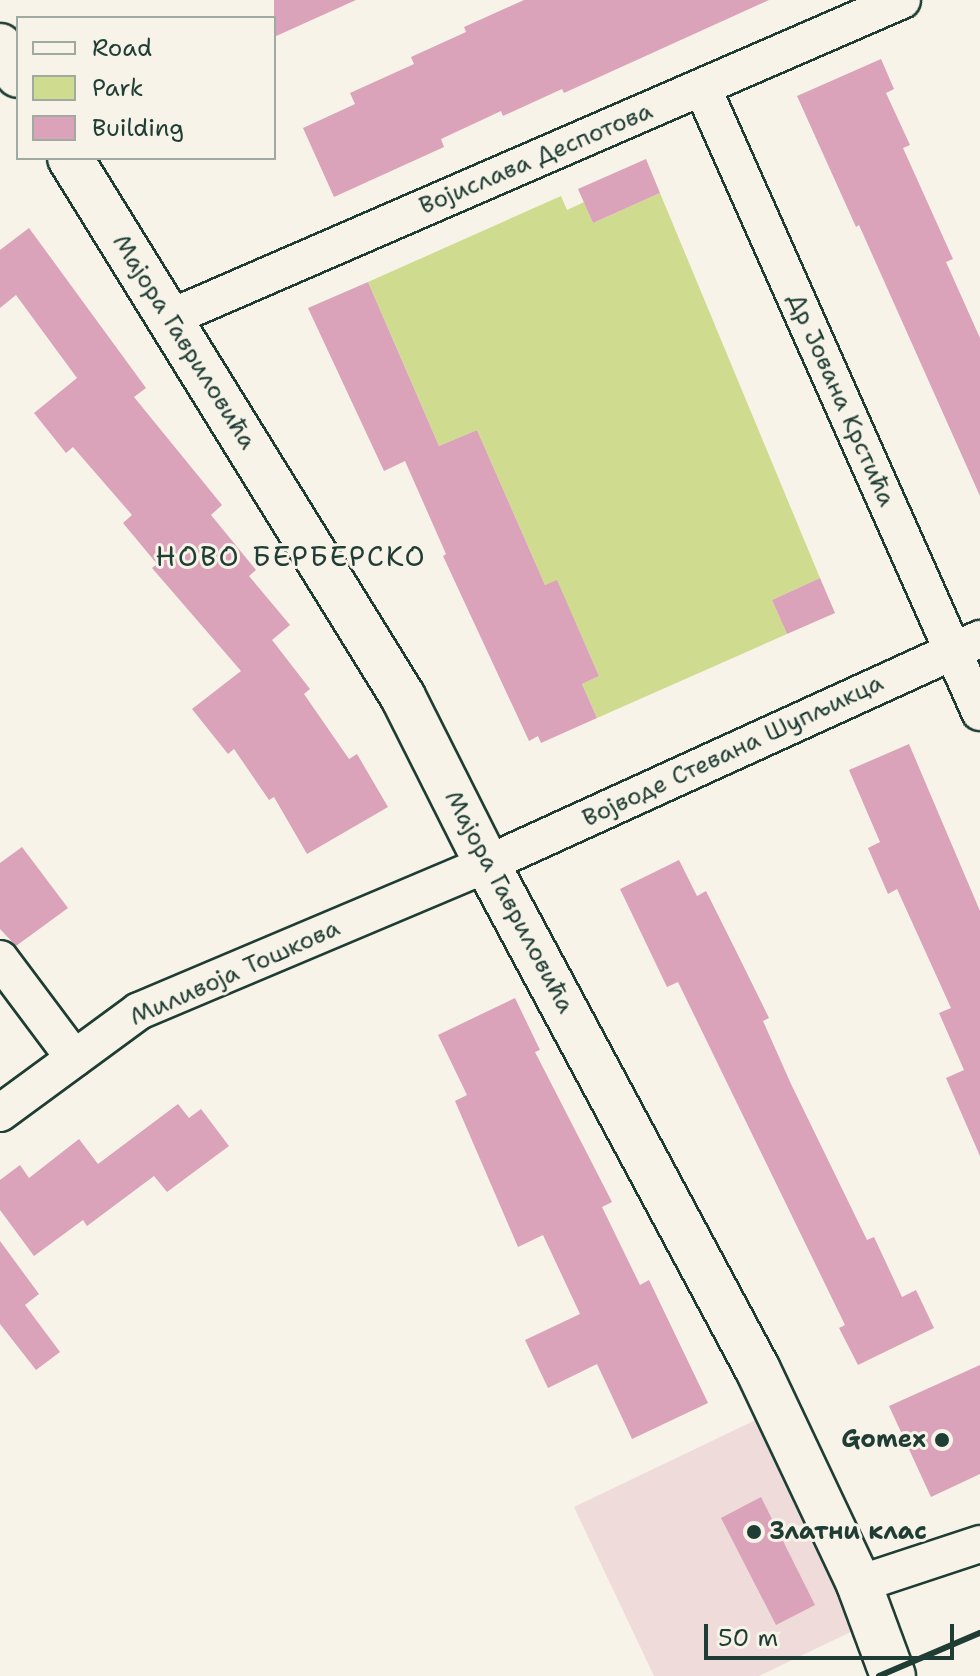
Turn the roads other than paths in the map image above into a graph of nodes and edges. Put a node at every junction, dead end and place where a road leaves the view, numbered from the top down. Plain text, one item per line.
1 (902, 0) edge
2 (0, 46) edge
3 (16, 72) edge
4 (702, 87) junction
5 (71, 160) edge
6 (170, 318) junction
7 (966, 645) edge
8 (980, 712) edge
9 (487, 864) junction
10 (0, 959) edge
11 (74, 1058) junction
12 (0, 1113) edge
13 (980, 1544) edge
14 (859, 1584) junction
15 (893, 1676) edge

1 - 4 street, Војислава Деспотова
2 - 3 street
4 - 6 street, Војислава Деспотова
4 - 7 street, Др Јована Крстића
5 - 6 street, Мајора Гавриловића
6 - 9 street, Мајора Гавриловића
7 - 8 street, Др Јована Крстића
7 - 9 street, Војводе Стевана Шупљикца
9 - 11 street, Миливоја Тошкова
9 - 14 street, Мајора Гавриловића
10 - 11 street
11 - 12 street, Миливоја Тошкова
13 - 14 street
14 - 15 street, Мајора Гавриловића

